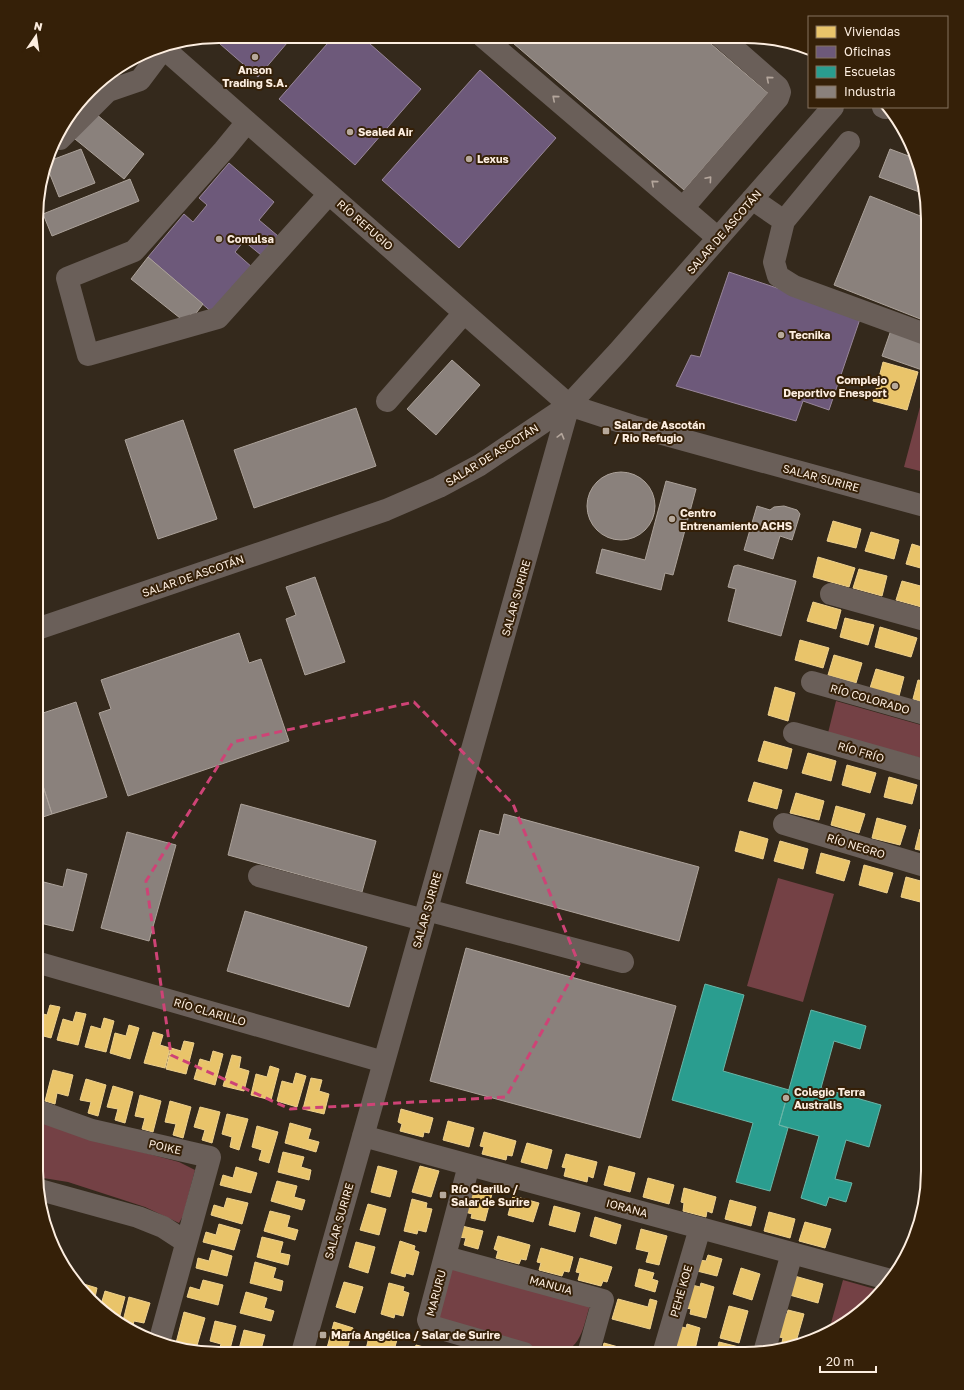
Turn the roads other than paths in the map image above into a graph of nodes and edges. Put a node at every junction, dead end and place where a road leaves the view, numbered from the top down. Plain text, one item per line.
1 (490, 43) edge
2 (727, 43) edge
3 (166, 51) edge
4 (158, 54) edge
5 (831, 108) edge
6 (247, 122) junction
7 (66, 134) edge
8 (849, 142) dead end
9 (329, 194) junction
10 (752, 199) junction
11 (683, 208) junction
12 (784, 221) junction
13 (718, 238) junction
14 (464, 312) junction
15 (921, 332) edge
16 (387, 401) dead end
17 (569, 405) junction
18 (524, 436) junction
19 (553, 466) junction
20 (921, 505) edge
21 (830, 594) dead end
22 (921, 618) edge
23 (43, 627) edge
24 (812, 682) dead end
25 (921, 713) edge
26 (794, 733) dead end
27 (921, 768) edge
28 (784, 824) dead end
29 (921, 865) edge
30 (259, 876) dead end
31 (426, 915) junction
32 (623, 962) dead end
33 (43, 964) edge
34 (384, 1062) junction
35 (43, 1112) edge
36 (363, 1136) junction
37 (469, 1165) junction
38 (44, 1191) edge
39 (700, 1228) junction
40 (186, 1242) junction
41 (792, 1253) junction
42 (446, 1256) junction
43 (885, 1278) edge
44 (160, 1337) edge
45 (766, 1345) edge
46 (304, 1347) edge
47 (503, 1347) edge
48 (590, 1347) edge
49 (665, 1347) edge

11 -> 1 street
11 -> 2 street
3 - 6 street, RÍO REFUGIO
4 - 7 street
5 - 10 street, SALAR DE ASCOTÁN
6 - 9 street, RÍO REFUGIO
6 - 9 street
8 - 12 street
9 - 14 street, RÍO REFUGIO
10 - 12 street
10 - 13 street, SALAR DE ASCOTÁN
11 - 13 street
12 - 15 street
13 - 17 street, SALAR DE ASCOTÁN
14 - 16 street
14 - 17 street, RÍO REFUGIO
17 - 18 street, SALAR DE ASCOTÁN
19 -> 17 street, SALAR SURIRE
17 - 20 street, SALAR SURIRE
18 - 19 street
18 - 23 street, SALAR DE ASCOTÁN
19 - 31 street, SALAR SURIRE
21 - 22 street
24 - 25 street, RÍO COLORADO
26 - 27 street, RÍO FRÍO
28 - 29 street, RÍO NEGRO
30 - 31 street
31 - 32 street
31 - 34 street, SALAR SURIRE
33 - 34 street, RÍO CLARILLO
34 - 36 street, SALAR SURIRE
35 - 40 street, POIKE
36 - 37 street, IORANA
36 - 46 street, SALAR SURIRE
37 - 39 street, IORANA
37 - 42 street, MARURU
38 - 40 street
39 - 41 street, IORANA
39 - 49 street, PEHE KOE
40 - 44 street, POIKE
41 - 43 street, IORANA
41 - 45 street
42 - 47 street, MARURU
42 - 48 street, MANUIA

